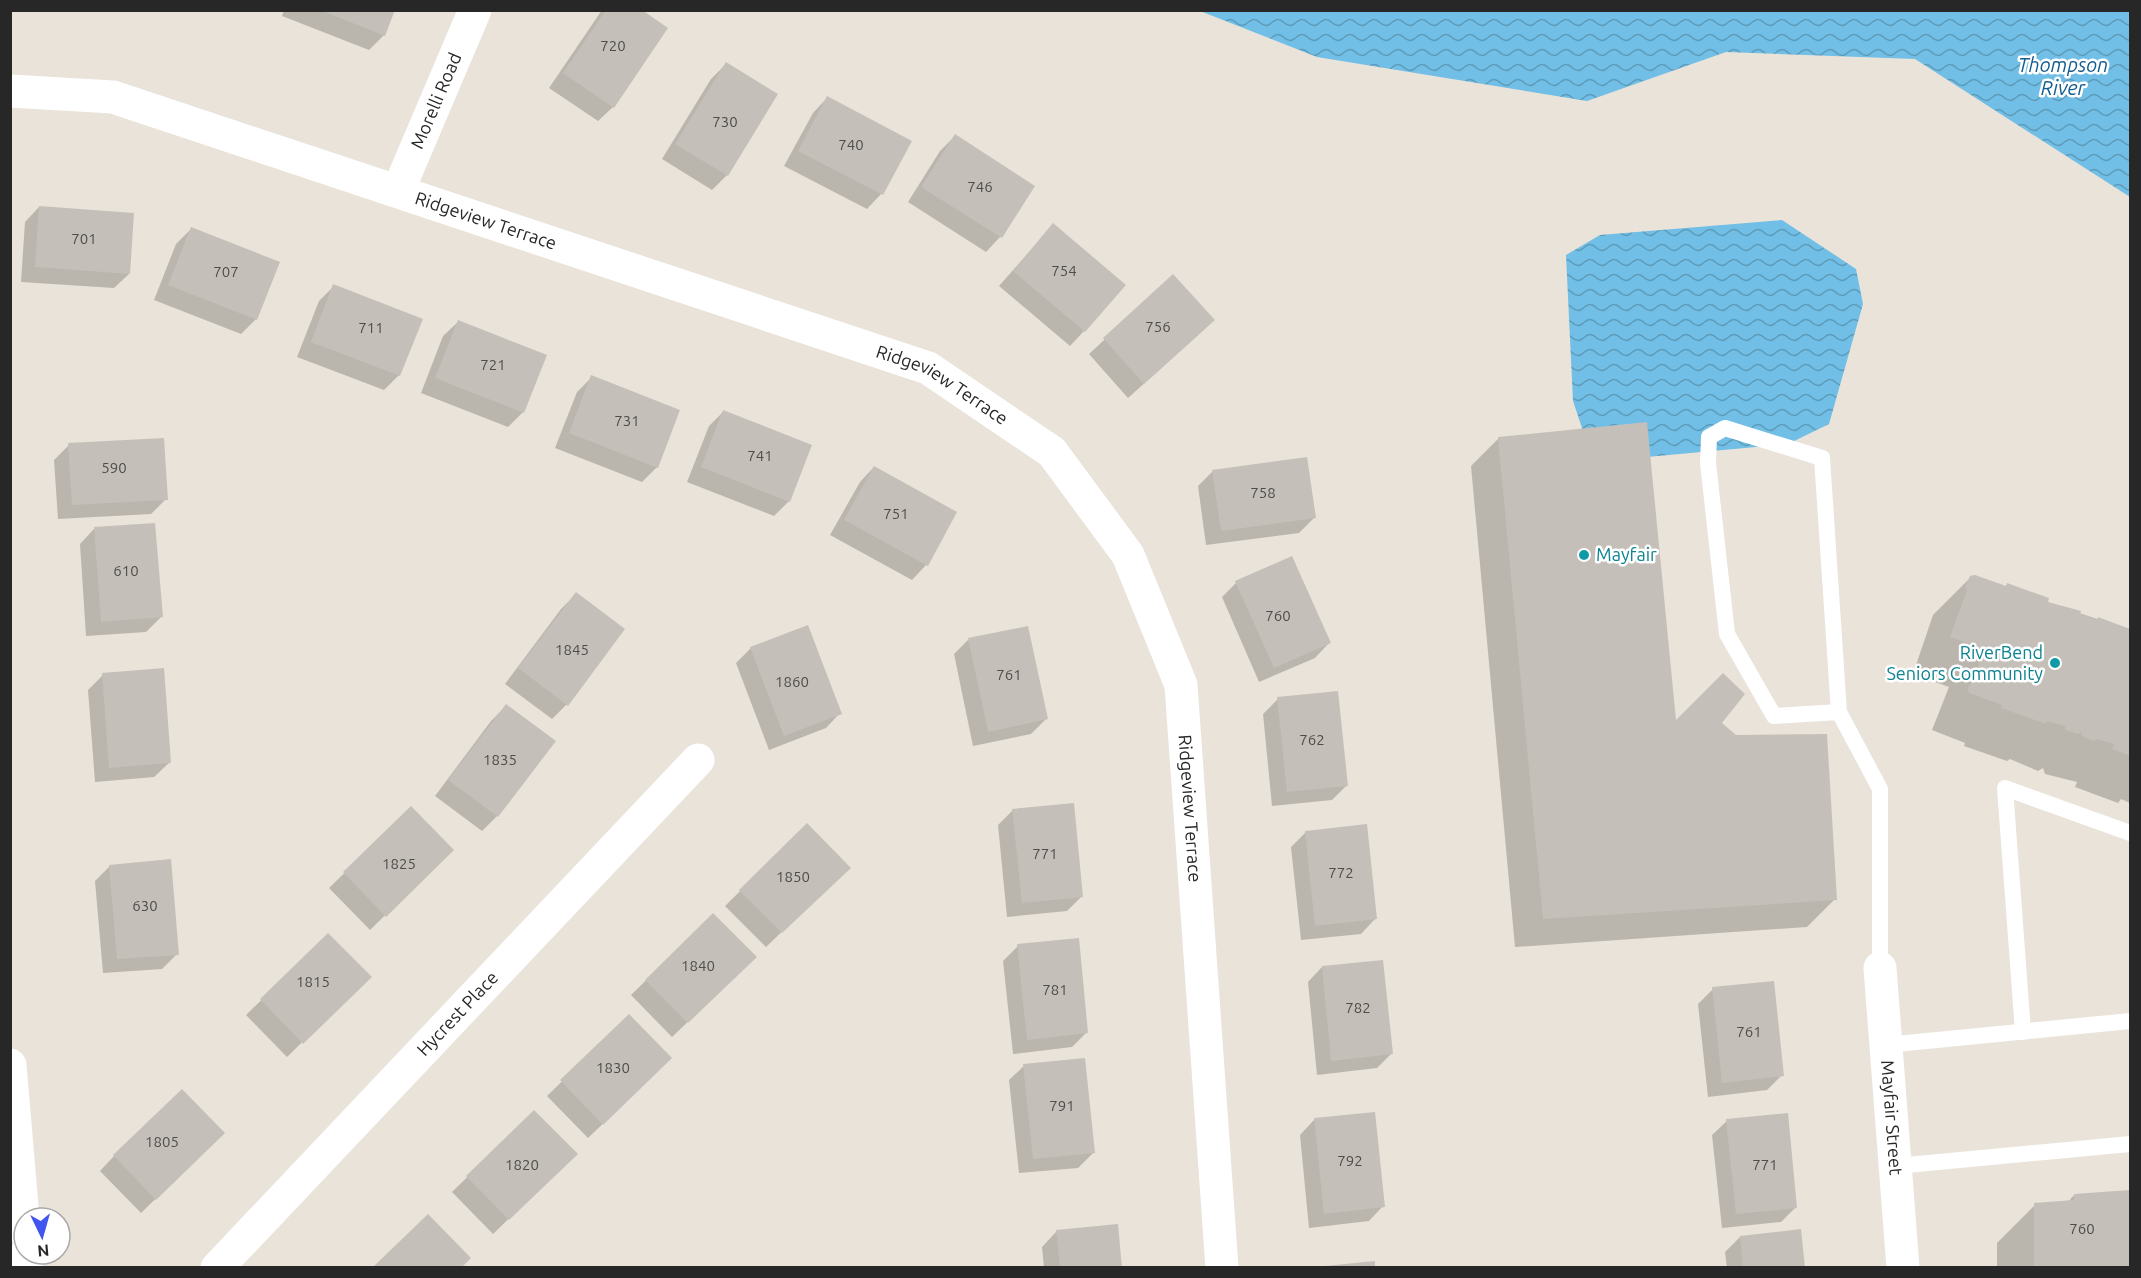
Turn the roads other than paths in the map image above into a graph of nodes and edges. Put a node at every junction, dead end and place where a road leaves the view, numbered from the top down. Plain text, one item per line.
1 (476, 10) edge
2 (10, 91) edge
3 (398, 191) junction
4 (1839, 712) junction
5 (699, 760) dead end
6 (2130, 833) edge
7 (1880, 968) joint
8 (2130, 1021) edge
9 (2023, 1032) junction
10 (1886, 1045) junction
11 (10, 1065) edge
12 (2130, 1144) edge
13 (1896, 1166) junction
14 (22, 1206) edge
15 (217, 1268) edge
16 (1222, 1268) edge
17 (1904, 1268) edge

1 - 3 street, Morelli Road
2 - 3 street, Ridgeview Terrace
3 - 16 street, Ridgeview Terrace
4 - 4 lane
4 - 7 lane
5 - 15 street, Hycrest Place
6 - 9 lane
7 - 10 street, Mayfair Street
8 - 9 lane
9 - 10 lane
10 - 13 street, Mayfair Street
11 - 14 street
12 - 13 lane
13 - 17 street, Mayfair Street

